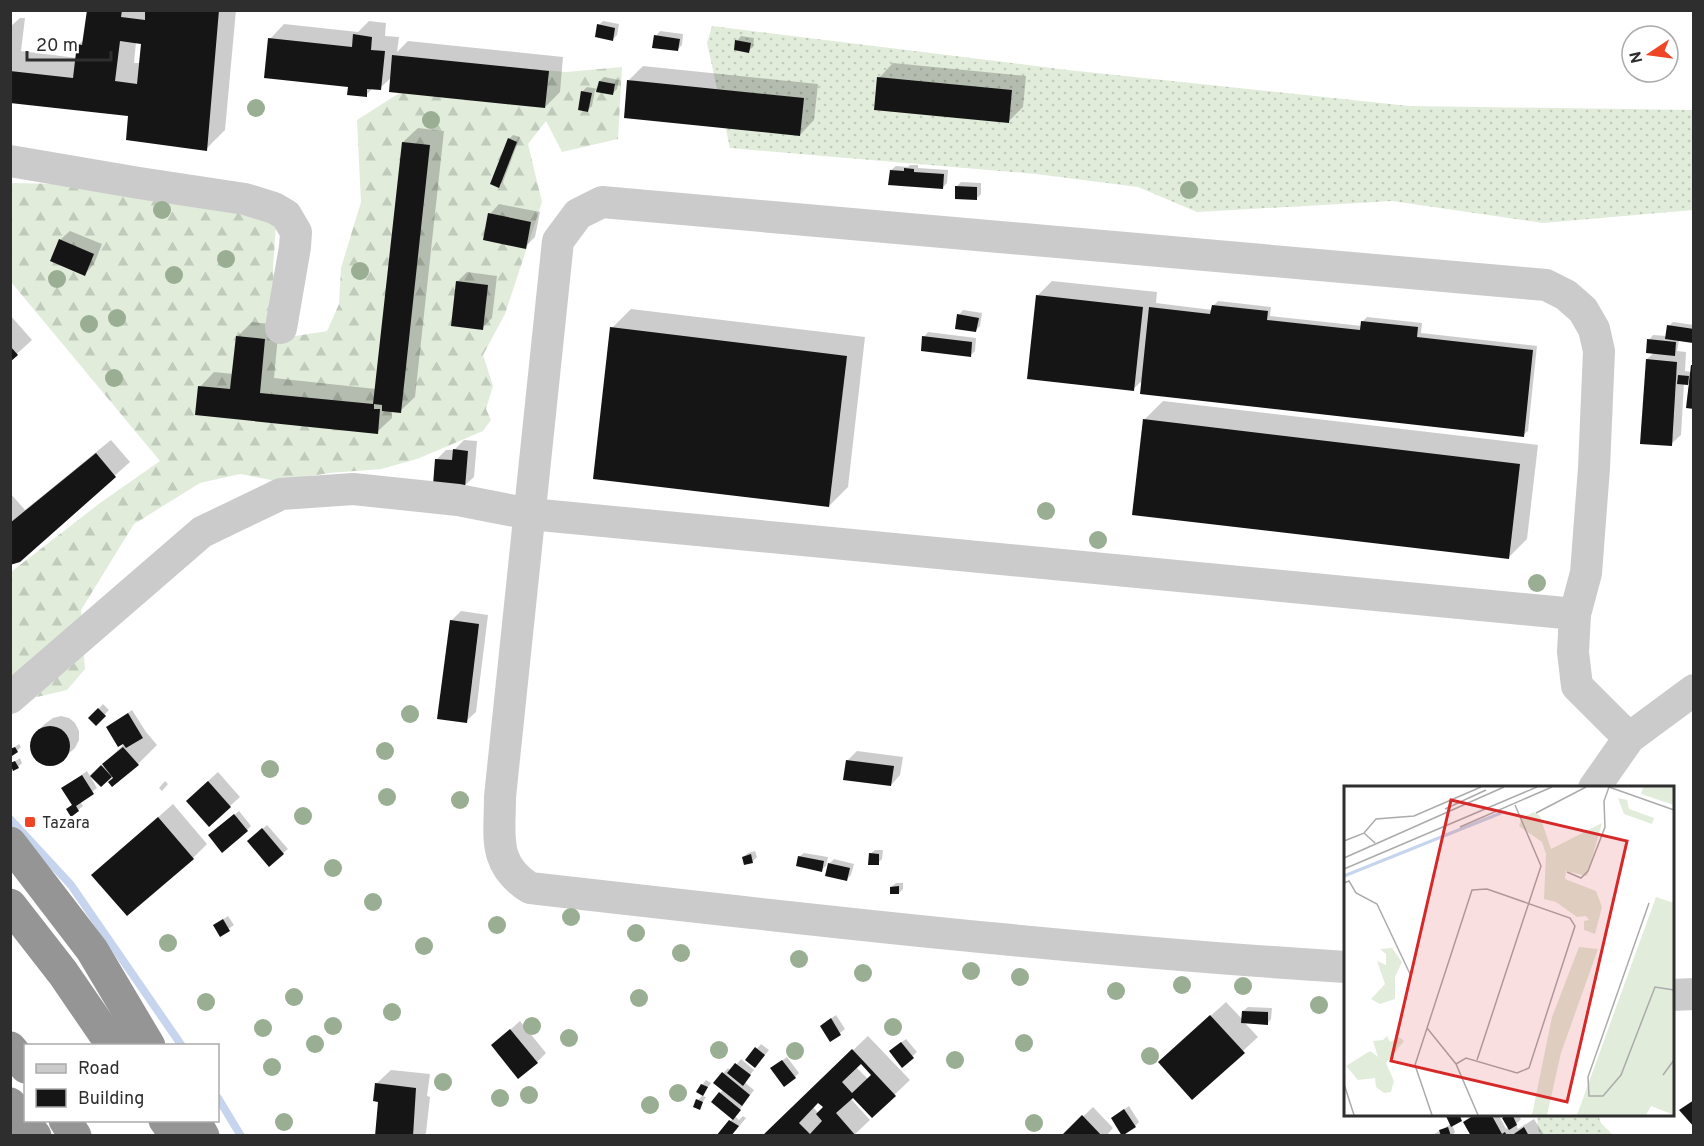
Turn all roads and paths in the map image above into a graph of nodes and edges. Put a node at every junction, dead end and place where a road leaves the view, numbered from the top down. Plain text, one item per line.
1 (10, 161) edge
2 (281, 328) dead end
3 (530, 514) junction
4 (1575, 614) junction
5 (1694, 690) edge
6 (10, 698) edge
7 (1629, 738) junction
8 (1595, 786) edge
9 (10, 843) edge
10 (10, 905) edge
11 (1344, 967) edge
12 (1694, 994) edge
13 (1674, 995) edge
14 (112, 1044) edge
15 (148, 1044) edge
16 (10, 1048) edge
17 (24, 1065) edge
18 (66, 1122) edge
19 (166, 1122) edge
20 (195, 1122) edge
21 (75, 1136) edge
22 (176, 1136) edge
23 (203, 1136) edge

1 - 2 lane
3 - 4 lane
3 - 4 lane
3 - 6 lane
3 - 11 lane
4 - 7 lane
5 - 7 lane
7 - 8 lane
9 - 15 highway
10 - 14 highway
12 - 13 lane
16 - 17 highway
18 - 21 highway
19 - 22 highway
20 - 23 highway

